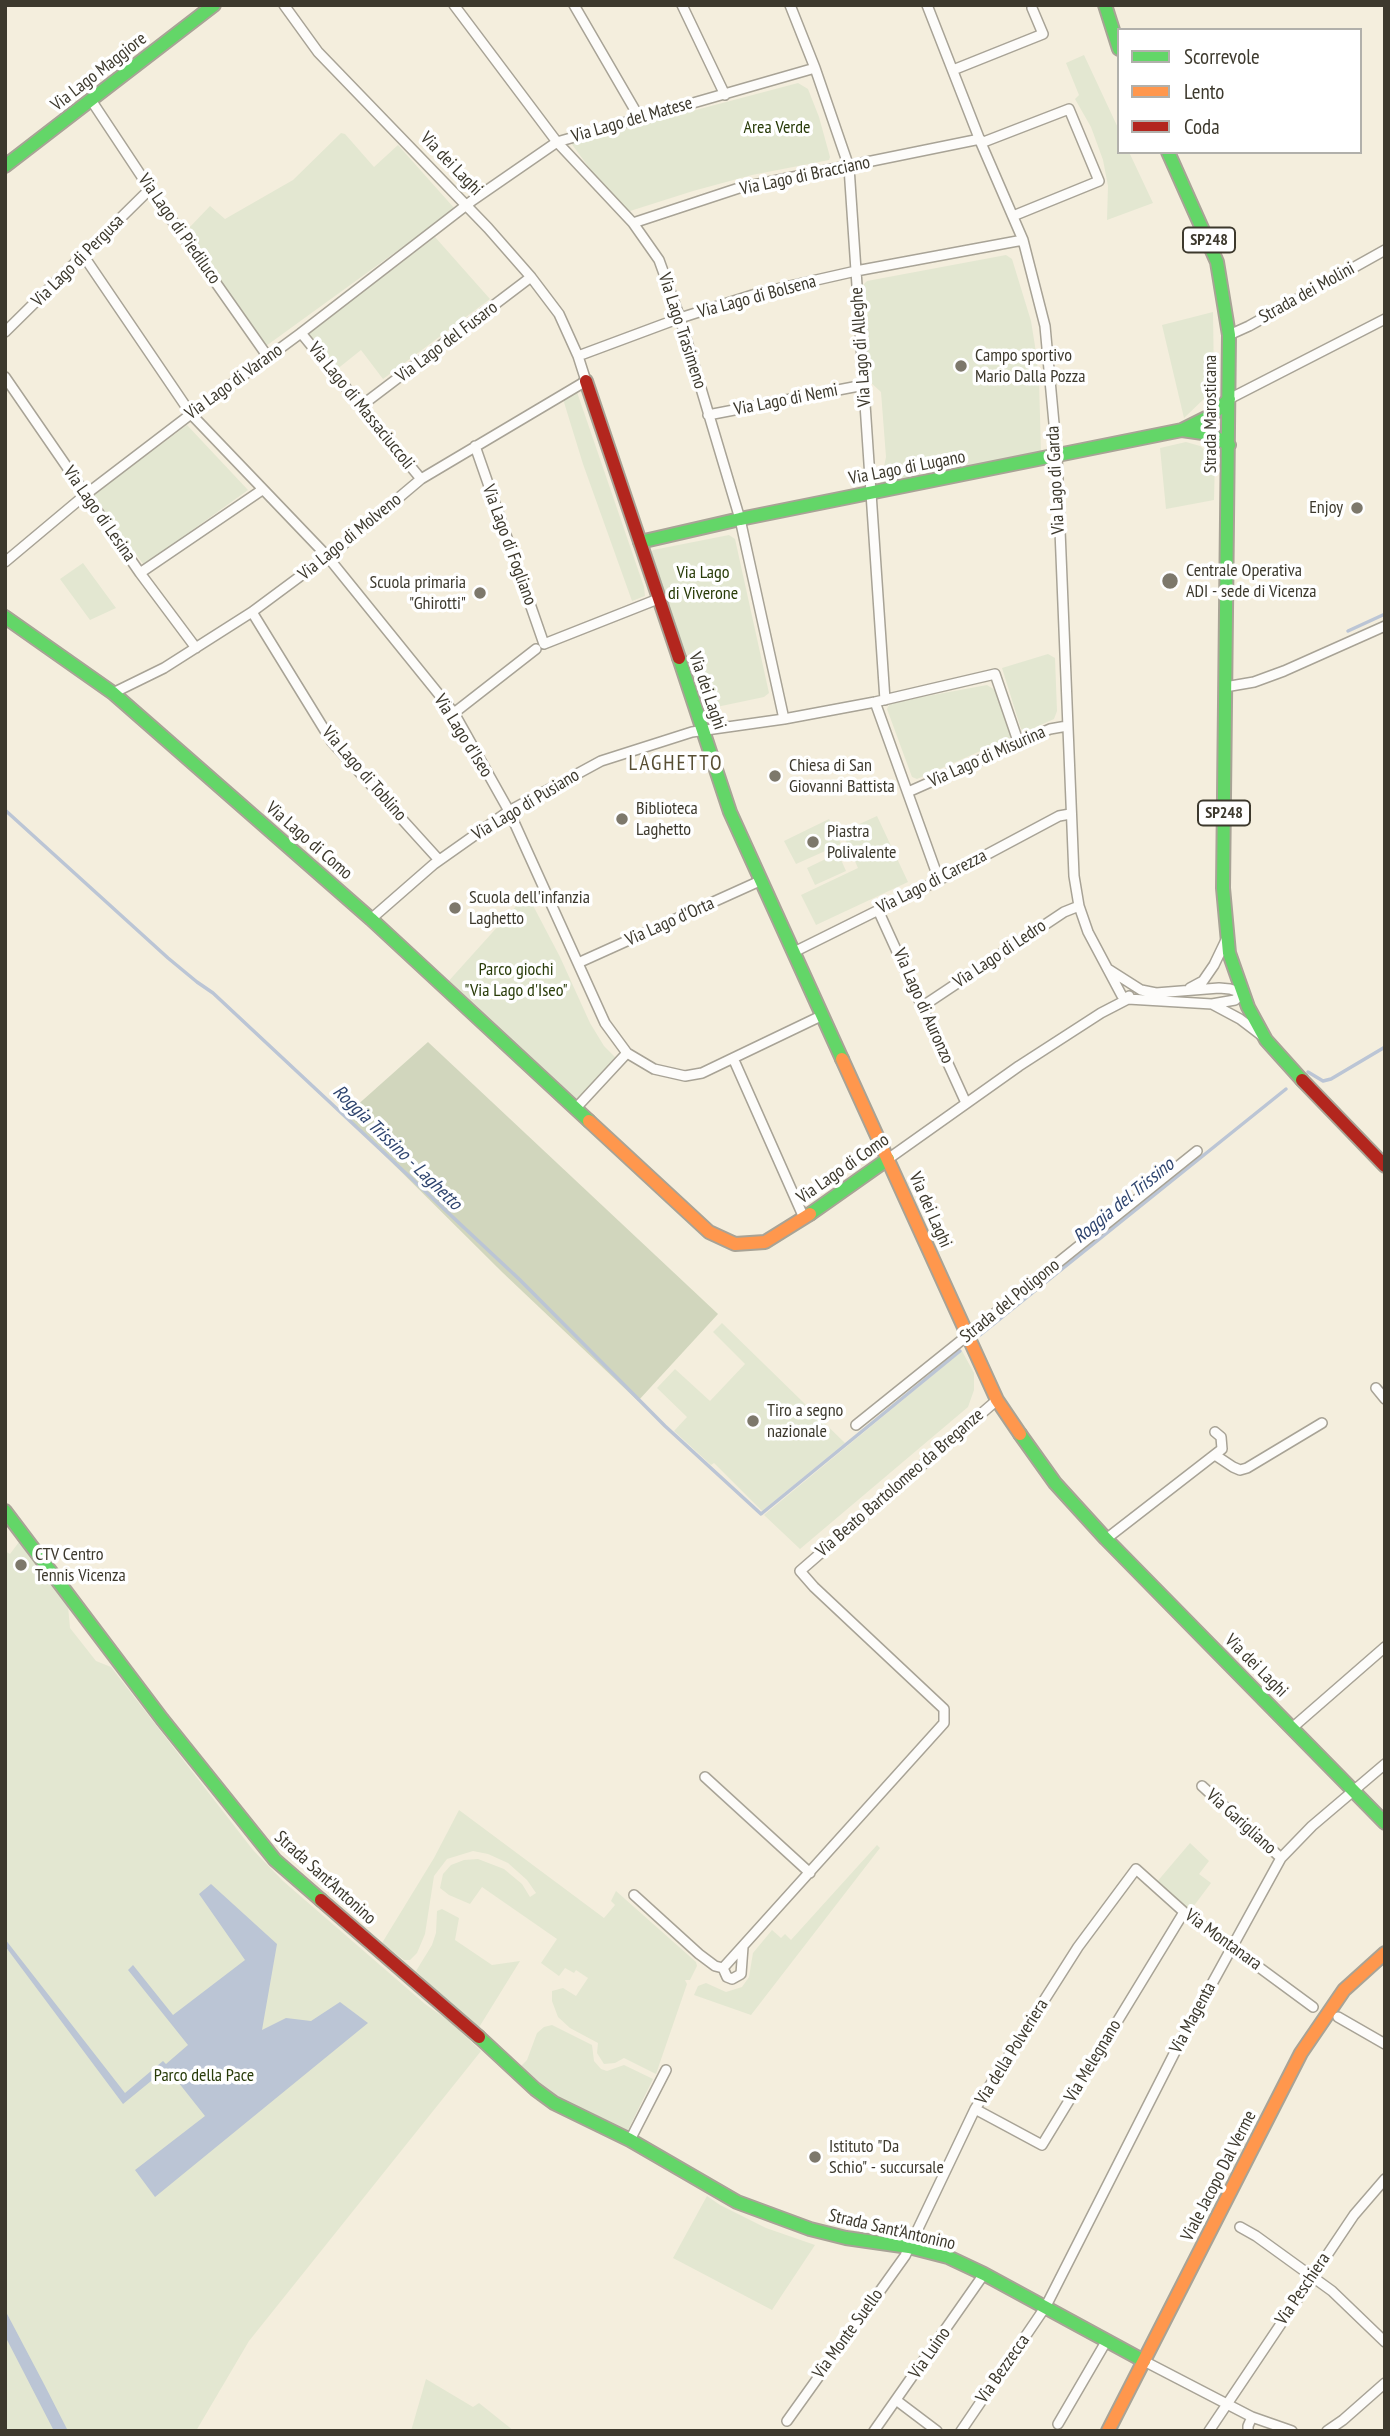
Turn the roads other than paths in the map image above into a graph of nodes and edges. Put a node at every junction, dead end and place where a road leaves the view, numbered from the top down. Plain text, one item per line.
1 (214, 5) edge
2 (284, 5) edge
3 (454, 5) edge
4 (574, 5) edge
5 (682, 5) edge
6 (790, 5) edge
7 (928, 5) edge
8 (1105, 5) edge
9 (1032, 8) dead end
10 (1117, 43) edge
11 (815, 68) junction
12 (953, 71) junction
13 (725, 95) junction
14 (91, 100) junction
15 (639, 117) junction
16 (980, 141) junction
17 (557, 142) junction
18 (1169, 154) edge
19 (5, 166) edge
20 (849, 167) junction
21 (150, 189) junction
22 (466, 206) junction
23 (1013, 216) junction
24 (633, 223) junction
25 (1023, 240) junction
26 (1385, 250) edge
27 (83, 255) junction
28 (856, 271) junction
29 (531, 277) junction
30 (680, 318) junction
31 (1385, 319) edge
32 (5, 332) edge
33 (301, 333) junction
34 (1228, 335) junction
35 (578, 356) junction
36 (268, 357) junction
37 (5, 377) edge
38 (586, 381) junction
39 (864, 385) junction
40 (1229, 399) junction
41 (361, 405) junction
42 (191, 414) junction
43 (708, 415) junction
44 (1182, 430) junction
45 (1229, 445) junction
46 (475, 446) junction
47 (1056, 456) junction
48 (421, 479) junction
49 (262, 490) junction
50 (872, 493) junction
51 (85, 495) junction
52 (740, 519) junction
53 (639, 542) junction
54 (327, 556) junction
55 (5, 562) edge
56 (140, 573) junction
57 (658, 599) junction
58 (252, 612) junction
59 (5, 617) edge
60 (1385, 626) edge
61 (540, 646) junction
62 (197, 648) junction
63 (1225, 687) junction
64 (113, 693) junction
65 (880, 701) junction
66 (454, 713) junction
67 (784, 719) junction
68 (1068, 726) junction
69 (702, 730) junction
70 (1019, 744) junction
71 (908, 792) junction
72 (509, 811) junction
73 (1070, 814) junction
74 (439, 860) junction
75 (762, 880) junction
76 (939, 880) junction
77 (1079, 906) junction
78 (878, 910) junction
79 (371, 919) junction
80 (1227, 939) junction
81 (794, 952) junction
82 (578, 963) junction
83 (1108, 969) junction
84 (1133, 985) junction
85 (1188, 989) junction
86 (1242, 993) junction
87 (1128, 999) junction
88 (1212, 1004) junction
89 (923, 1006) junction
90 (823, 1015) junction
91 (1266, 1040) junction
92 (627, 1053) junction
93 (733, 1058) junction
94 (966, 1103) junction
95 (576, 1108) junction
96 (1197, 1152) dead end
97 (888, 1159) junction
98 (1385, 1166) edge
99 (804, 1218) junction
100 (967, 1336) junction
101 (1376, 1388) dead end
102 (1385, 1399) edge
103 (997, 1400) junction
104 (1322, 1423) dead end
105 (856, 1425) dead end
106 (1215, 1432) dead end
107 (1214, 1455) junction
108 (5, 1511) edge
109 (1106, 1539) junction
110 (1385, 1647) edge
111 (1292, 1728) junction
112 (1385, 1764) edge
113 (705, 1777) dead end
114 (1202, 1786) dead end
115 (1354, 1791) junction
116 (1385, 1823) edge
117 (1281, 1858) junction
118 (1136, 1869) joint
119 (810, 1873) junction
120 (634, 1895) dead end
121 (1184, 1912) junction
122 (1231, 1946) junction
123 (743, 1947) junction
124 (1385, 1953) edge
125 (723, 1968) junction
126 (1313, 2007) dead end
127 (1338, 2017) dead end
128 (1385, 2044) edge
129 (666, 2070) dead end
130 (975, 2109) junction
131 (630, 2140) junction
132 (1385, 2179) edge
133 (1240, 2227) dead end
134 (909, 2247) junction
135 (984, 2274) junction
136 (1311, 2276) junction
137 (1046, 2306) junction
138 (1107, 2340) junction
139 (1385, 2342) edge
140 (1144, 2361) junction
141 (1385, 2383) edge
142 (896, 2400) junction
143 (1226, 2403) junction
144 (1252, 2417) junction
145 (1343, 2420) junction
146 (786, 2421) dead end
147 (1058, 2424) dead end
148 (874, 2431) edge
149 (937, 2431) edge
150 (961, 2431) edge
151 (1108, 2431) edge
152 (1209, 2431) edge
153 (1248, 2431) edge
154 (1292, 2431) edge
155 (1327, 2431) edge
156 (1337, 2431) edge

1 - 14 street, Via Lago Maggiore
2 - 22 street, Via dei Laghi
3 - 17 street, Via Lago Trasimeno
4 - 15 street
5 - 13 street
6 - 11 street, Via Lago di Alleghe
7 - 12 street, Via Lago di Garda
8 - 10 street
9 - 12 street
11 - 13 street, Via Lago del Matese
11 - 20 street, Via Lago di Alleghe
12 - 16 street, Via Lago di Garda
13 - 15 street, Via Lago del Matese
14 - 19 street, Via Lago Maggiore
14 - 21 street, Via Lago di Piediluco
15 - 17 street, Via Lago del Matese
16 - 20 street, Via Lago di Bracciano
16 - 23 street, Via Lago di Garda
16 - 23 street, Via Lago di Bracciano
17 - 22 street, Via Lago del Matese
17 - 24 street, Via Lago Trasimeno
18 - 34 street, Strada Marosticana / SP248
20 - 24 street, Via Lago di Bracciano
20 - 28 street, Via Lago di Alleghe
21 - 27 street, Via Lago di Pergusa
21 - 36 street, Via Lago di Piediluco
22 - 29 street, Via dei Laghi
22 - 33 street, Via Lago di Varano
23 - 25 street, Via Lago di Garda
24 - 30 street, Via Lago Trasimeno
25 - 28 street, Via Lago di Bolsena
25 - 47 street, Via Lago di Garda
26 - 34 street, Strada dei Molini
27 - 32 street, Via Lago di Pergusa
27 - 42 street, Via Lago d'Iseo
28 - 30 street, Via Lago di Bolsena
28 - 39 street, Via Lago di Alleghe
29 - 35 street, Via dei Laghi
29 - 41 street, Via Lago del Fusaro
30 - 35 street, Via Lago di Bolsena
30 - 43 street, Via Lago Trasimeno
31 - 40 street
33 - 36 street, Via Lago di Varano
33 - 41 street, Via Lago di Massaciuccoli
34 - 40 street, Strada Marosticana / SP248
35 - 38 street, Via dei Laghi
36 - 42 street, Via Lago di Varano
37 - 51 street, Via Lago di Lesina
38 - 46 street, Via Lago di Molveno
38 - 53 street, Via dei Laghi
39 - 43 street, Via Lago di Nemi
39 - 50 street, Via Lago di Alleghe
40 - 44 street, Via Lago di Lugano
40 - 45 street, Strada Marosticana / SP248
41 - 48 street, Via Lago di Massaciuccoli
42 - 49 street, Via Lago d'Iseo
42 - 51 street, Via Lago di Varano
43 - 52 street, Via Lago Trasimeno
44 - 45 street, Via Lago di Lugano
44 - 47 street, Via Lago di Lugano
45 - 63 street, Strada Marosticana / SP248
46 - 48 street, Via Lago di Molveno
46 - 61 street, Via Lago di Fogliano
47 - 50 street, Via Lago di Lugano
47 - 68 street, Via Lago di Garda
48 - 54 street, Via Lago di Molveno
49 - 54 street, Via Lago d'Iseo
49 - 56 street
50 - 52 street, Via Lago di Lugano
50 - 65 street, Via Lago di Alleghe
51 - 55 street, Via Lago di Varano
51 - 56 street, Via Lago di Lesina
52 - 53 street, Via Lago di Lugano
52 - 67 street, Via Lago Trasimeno
53 - 57 street, Via dei Laghi
54 - 58 street, Via Lago di Molveno
54 - 66 street, Via Lago d'Iseo
56 - 62 street, Via Lago di Lesina
57 - 61 street
57 - 69 street, Via dei Laghi
58 - 62 street, Via Lago di Molveno
58 - 74 street, Via Lago di Toblino
59 - 64 street, Via Lago di Como
60 - 63 street
61 - 66 street
62 - 64 street, Via Lago di Molveno
63 - 80 street, Strada Marosticana / SP248
64 - 79 street, Via Lago di Como
65 - 67 street
65 - 70 street
65 - 71 street, Via Lago di Alleghe
66 - 72 street, Via Lago d'Iseo
67 - 69 street
68 - 70 street, Via Lago di Misurina
68 - 73 street, Via Lago di Garda
69 - 72 street, Via Lago di Pusiano
69 - 75 street, Via dei Laghi
70 - 71 street, Via Lago di Misurina
71 - 76 street, Via Lago di Alleghe
72 - 74 street, Via Lago di Pusiano
72 - 82 street, Via Lago d'Iseo
73 - 76 street, Via Lago di Carezza
73 - 77 street, Via Lago di Garda
74 - 79 street, Via Lago di Pusiano
75 - 81 street, Via dei Laghi
75 - 82 street, Via Lago d'Orta
76 - 78 street, Via Lago di Carezza
77 - 83 street, Via Lago di Garda
77 - 89 street, Via Lago di Ledro
78 - 81 street, Via Lago di Carezza
78 - 89 street, Via Lago di Auronzo
79 - 95 street, Via Lago di Como
80 - 85 street
80 - 86 street, Strada Marosticana / SP248
81 - 90 street, Via dei Laghi
82 - 92 street, Via Lago d'Iseo
83 - 84 street, Via Lago di Garda
83 - 87 street, Via Lago di Garda
84 - 85 street, Via Lago di Garda
84 - 87 street
85 - 86 street, Via Lago di Garda
86 - 88 street
86 - 91 street, Strada Marosticana / SP248
87 - 88 street
87 - 94 street, Via Lago di Como
88 - 91 street
89 - 94 street, Via Lago di Auronzo
90 - 93 street, Via Lago d'Iseo
90 - 97 street, Via dei Laghi
91 - 98 street, Strada Marosticana / SP248
92 - 93 street, Via Lago d'Iseo
92 - 95 street
93 - 99 street
94 - 97 street, Via Lago di Como
95 - 99 street, Via Lago di Como
96 - 100 street, Strada del Poligono
97 - 99 street, Via Lago di Como
97 - 100 street, Via dei Laghi
100 - 103 street, Via dei Laghi
100 - 105 street, Strada del Poligono
101 - 102 street
103 - 109 street, Via dei Laghi
103 - 119 street, Via Beato Bartolomeo da Breganze
104 - 107 street
106 - 107 street
107 - 109 street
108 - 131 street, Strada Sant'Antonino
109 - 111 street, Via dei Laghi
110 - 111 street
111 - 115 street, Via dei Laghi
112 - 115 street, Via Magenta
113 - 119 street
114 - 117 street, Via Garigliano
115 - 116 street, Via dei Laghi
115 - 117 street, Via Magenta
117 - 122 street, Via Magenta
118 - 121 street, Via Montanara
118 - 130 street, Via della Polveriera
119 - 123 street, Via Beato Bartolomeo da Breganze
120 - 125 street
121 - 122 street, Via Montanara
121 - 130 street, Via Melegnano
122 - 126 street, Via Montanara
122 - 137 street, Via Magenta
123 - 125 street, Via Beato Bartolomeo da Breganze
123 - 125 street, Via Beato Bartolomeo da Breganze
124 - 140 street, Viale Jacopo Dal Verme
127 - 128 street
129 - 131 street
130 - 134 street, Via della Polveriera
131 - 134 street, Strada Sant'Antonino
132 - 136 street, Via Peschiera
133 - 136 street
134 - 135 street, Strada Sant'Antonino
134 - 146 street, Via Monte Suello
135 - 137 street, Strada Sant'Antonino
135 - 142 street, Via Luino
136 - 139 street
136 - 143 street, Via Peschiera
137 - 138 street, Strada Sant'Antonino
137 - 150 street, Via Bezzecca
138 - 140 street, Strada Sant'Antonino
138 - 147 street
140 - 143 street
140 - 151 street, Viale Jacopo Dal Verme
141 - 145 street
142 - 148 street, Via Luino
142 - 149 street
143 - 144 street
143 - 152 street, Via Peschiera
144 - 153 street
144 - 154 street
145 - 155 street
145 - 156 street

